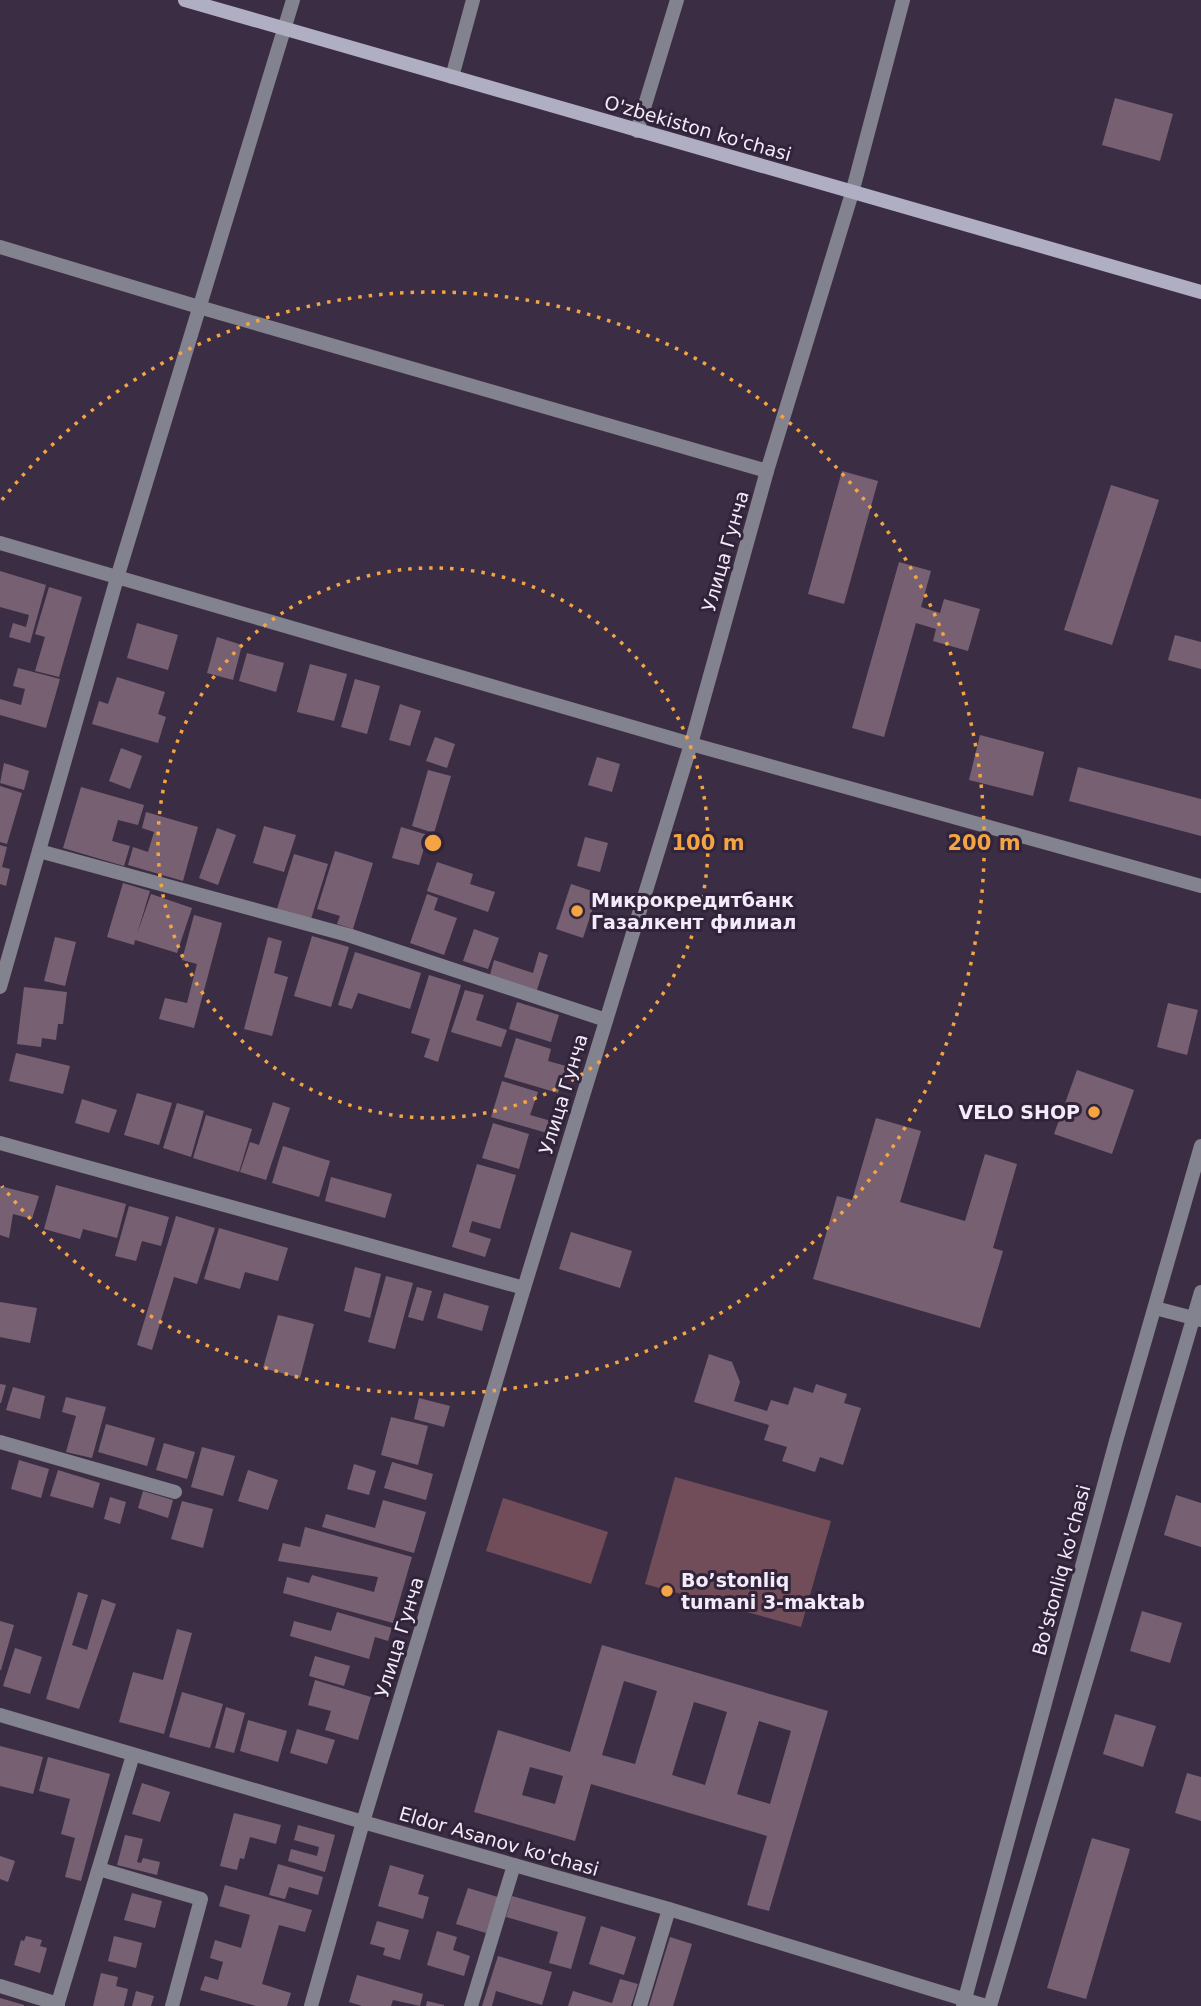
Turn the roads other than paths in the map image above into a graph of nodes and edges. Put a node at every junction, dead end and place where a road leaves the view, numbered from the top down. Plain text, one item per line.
1 (185, 0) edge
2 (293, 0) edge
3 (473, 0) edge
4 (677, 0) edge
5 (903, 0) edge
6 (285, 29) junction
7 (452, 77) junction
8 (637, 131) junction
9 (852, 193) junction
10 (0, 247) edge
11 (1201, 292) edge
12 (199, 307) junction
13 (767, 471) junction
14 (0, 543) edge
15 (117, 578) junction
16 (691, 744) junction
17 (39, 851) junction
18 (1201, 886) edge
19 (0, 987) edge
20 (606, 1020) junction
21 (0, 1143) edge
22 (1201, 1146) edge
23 (524, 1288) junction
24 (1201, 1292) edge
25 (1155, 1308) junction
26 (1197, 1319) edge
27 (0, 1442) edge
28 (175, 1492) dead end
29 (0, 1715) edge
30 (133, 1755) junction
31 (363, 1822) junction
32 (514, 1865) junction
33 (99, 1869) junction
34 (669, 1909) junction
35 (0, 1986) edge
36 (964, 2003) edge
37 (58, 2005) edge
38 (172, 2006) edge
39 (311, 2006) edge
40 (471, 2006) edge
41 (640, 2006) edge
42 (988, 2006) edge

1 - 6 main road, O'zbekiston ko'chasi
2 - 6 street
3 - 7 street
4 - 8 street
5 - 9 street, Улица Гунча
6 - 7 main road, O'zbekiston ko'chasi
6 - 12 street
7 - 8 main road, O'zbekiston ko'chasi
8 - 9 main road, O'zbekiston ko'chasi
9 - 11 main road, O'zbekiston ko'chasi
9 - 13 street, Улица Гунча
10 - 12 street
12 - 13 street
12 - 15 street
13 - 16 street, Улица Гунча
14 - 15 street
15 - 16 street
15 - 17 street
16 - 18 street
16 - 20 street, Улица Гунча
17 - 19 street
17 - 20 street
20 - 23 street, Улица Гунча
21 - 23 street
22 - 25 street, Bo'stonliq ko'chasi
23 - 31 street, Улица Гунча
24 - 26 street
25 - 26 street
25 - 36 street, Bo'stonliq ko'chasi
26 - 42 street
27 - 28 street
29 - 30 street, Eldor Asanov ko'chasi
30 - 31 street, Eldor Asanov ko'chasi
30 - 33 street
31 - 32 street, Eldor Asanov ko'chasi
31 - 39 street, Улица Гунча
32 - 34 street, Eldor Asanov ko'chasi
32 - 40 street
33 - 37 street
33 - 38 street
34 - 36 street, Eldor Asanov ko'chasi
34 - 41 street
35 - 37 street
36 - 42 street, Eldor Asanov ko'chasi

